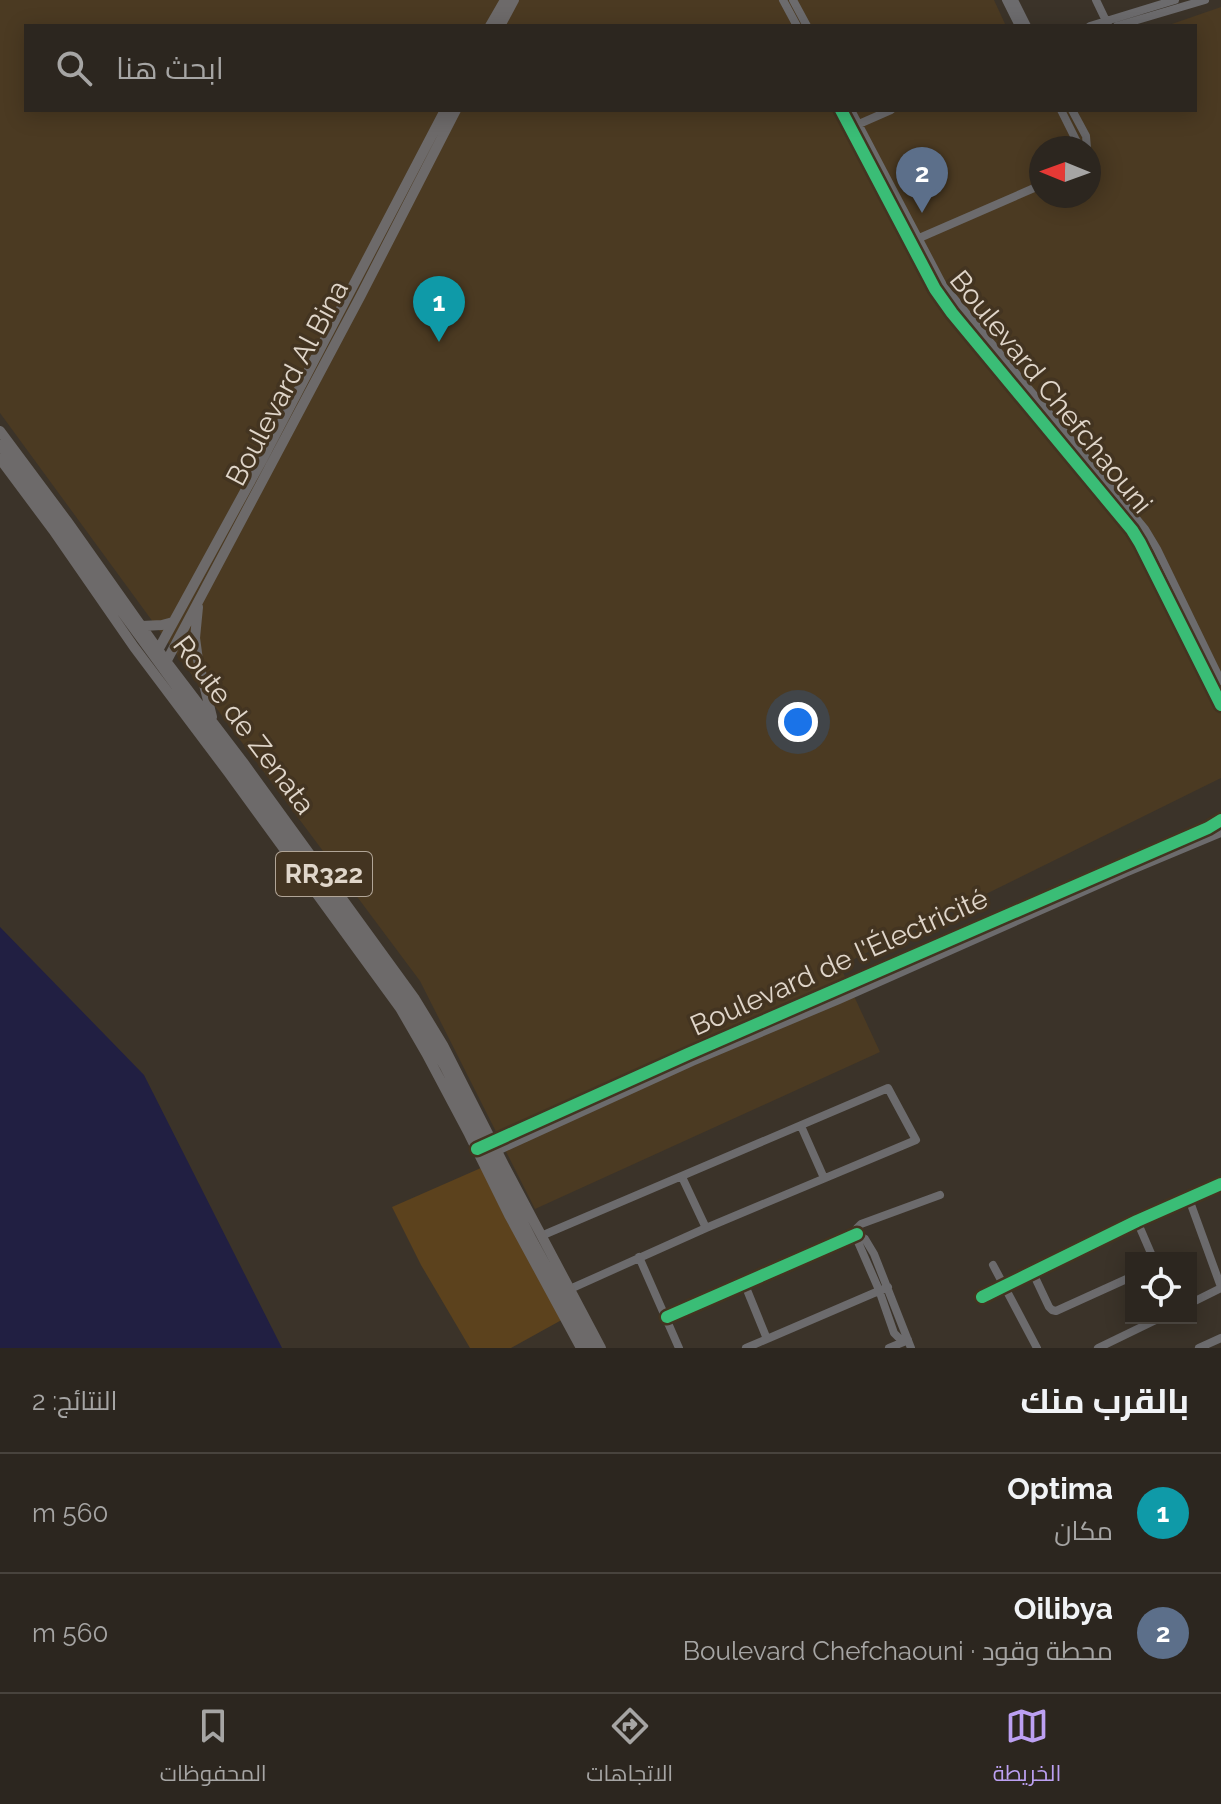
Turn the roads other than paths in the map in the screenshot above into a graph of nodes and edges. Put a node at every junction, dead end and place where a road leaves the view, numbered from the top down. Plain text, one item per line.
1 (505, 0) edge
2 (514, 0) edge
3 (783, 0) edge
4 (793, 0) edge
5 (1006, 0) edge
6 (1014, 0) edge
7 (1096, 0) edge
8 (1205, 0) edge
9 (1175, 2) edge
10 (491, 24) edge
11 (501, 24) edge
12 (796, 24) edge
13 (806, 24) edge
14 (1018, 24) edge
15 (1026, 24) edge
16 (1107, 24) edge
17 (1122, 24) edge
18 (444, 112) edge
19 (455, 112) edge
20 (842, 112) edge
21 (852, 112) edge
22 (886, 112) edge
23 (1062, 112) edge
24 (1073, 112) edge
25 (859, 124) junction
26 (1074, 136) edge
27 (1086, 136) edge
28 (1029, 190) edge
29 (915, 240) junction
30 (0, 433) edge
31 (0, 445) edge
32 (0, 459) edge
33 (199, 599) junction
34 (173, 622) junction
35 (142, 626) junction
36 (154, 656) junction
37 (163, 668) junction
38 (1221, 681) edge
39 (1221, 705) edge
40 (214, 722) junction
41 (1220, 820) edge
42 (1221, 833) edge
43 (801, 1126) junction
44 (488, 1150) junction
45 (682, 1177) junction
46 (824, 1178) junction
47 (1221, 1184) edge
48 (940, 1195) dead end
49 (1189, 1199) junction
50 (1137, 1221) junction
51 (706, 1228) junction
52 (857, 1234) junction
53 (541, 1236) junction
54 (1150, 1252) edge
55 (639, 1257) junction
56 (993, 1265) dead end
57 (1032, 1271) junction
58 (1125, 1280) edge
59 (745, 1285) junction
60 (1004, 1285) junction
61 (1221, 1287) edge
62 (884, 1288) junction
63 (570, 1289) junction
64 (982, 1297) dead end
65 (1197, 1300) edge
66 (667, 1317) junction
67 (1148, 1324) edge
68 (1221, 1338) edge
69 (767, 1339) junction
70 (909, 1344) edge
71 (1033, 1347) edge
72 (581, 1348) edge
73 (596, 1348) edge
74 (679, 1348) edge
75 (746, 1348) edge
76 (889, 1348) edge
77 (1098, 1348) edge
78 (1199, 1348) edge

1 - 10 main road
2 - 11 main road
3 - 12 street
4 - 13 street
5 - 14 street
6 - 15 street
7 - 16 street
8 - 9 street
9 - 16 street
9 - 17 street
18 - 34 main road, Boulevard Al Bina
19 - 33 main road, Boulevard Al Bina
20 - 29 street, Boulevard Chefchaouni
21 - 25 street, Boulevard Chefchaouni
22 - 25 street
23 - 26 street
24 - 27 street
25 - 29 street, Boulevard Chefchaouni
28 - 29 street
29 - 38 street, Boulevard Chefchaouni
29 - 39 street, Boulevard Chefchaouni
30 - 35 main road, Route de Zenata / RR322
30 - 36 main road, Route de Zenata / RR322
31 - 36 main road, Route de Zenata / RR322
32 - 36 main road, Route de Zenata / RR322
33 - 37 main road, Boulevard Al Bina
33 - 40 main road
34 - 35 main road
34 - 36 main road, Boulevard Al Bina
35 - 36 main road, Route de Zenata / RR322
36 - 37 main road, Route de Zenata / RR322
36 - 37 main road, Route de Zenata / RR322
37 - 40 main road, Route de Zenata / RR322
37 - 44 main road, Route de Zenata / RR322
40 - 44 main road, Route de Zenata / RR322
41 - 44 street, Boulevard de l'Électricité
42 - 44 street, Boulevard de l'Électricité
43 - 45 street
43 - 46 street
43 - 46 street
44 - 53 main road, Route de Zenata / RR322
44 - 72 main road, Route de Zenata / RR322
44 - 73 main road, Route de Zenata / RR322
45 - 51 street
45 - 53 street
46 - 51 street
47 - 49 street
48 - 52 street
49 - 50 street
49 - 61 street
50 - 54 street
50 - 57 street
51 - 55 street
52 - 59 street
52 - 62 street
53 - 63 main road, Route de Zenata / RR322
55 - 63 street
55 - 66 street
56 - 60 street
57 - 58 street
57 - 60 street
59 - 66 street
59 - 69 street
60 - 64 street
60 - 71 street
61 - 65 street
62 - 69 street
62 - 70 street
63 - 73 main road, Route de Zenata / RR322
66 - 74 street
67 - 77 street
68 - 78 street
69 - 75 street
70 - 76 street

